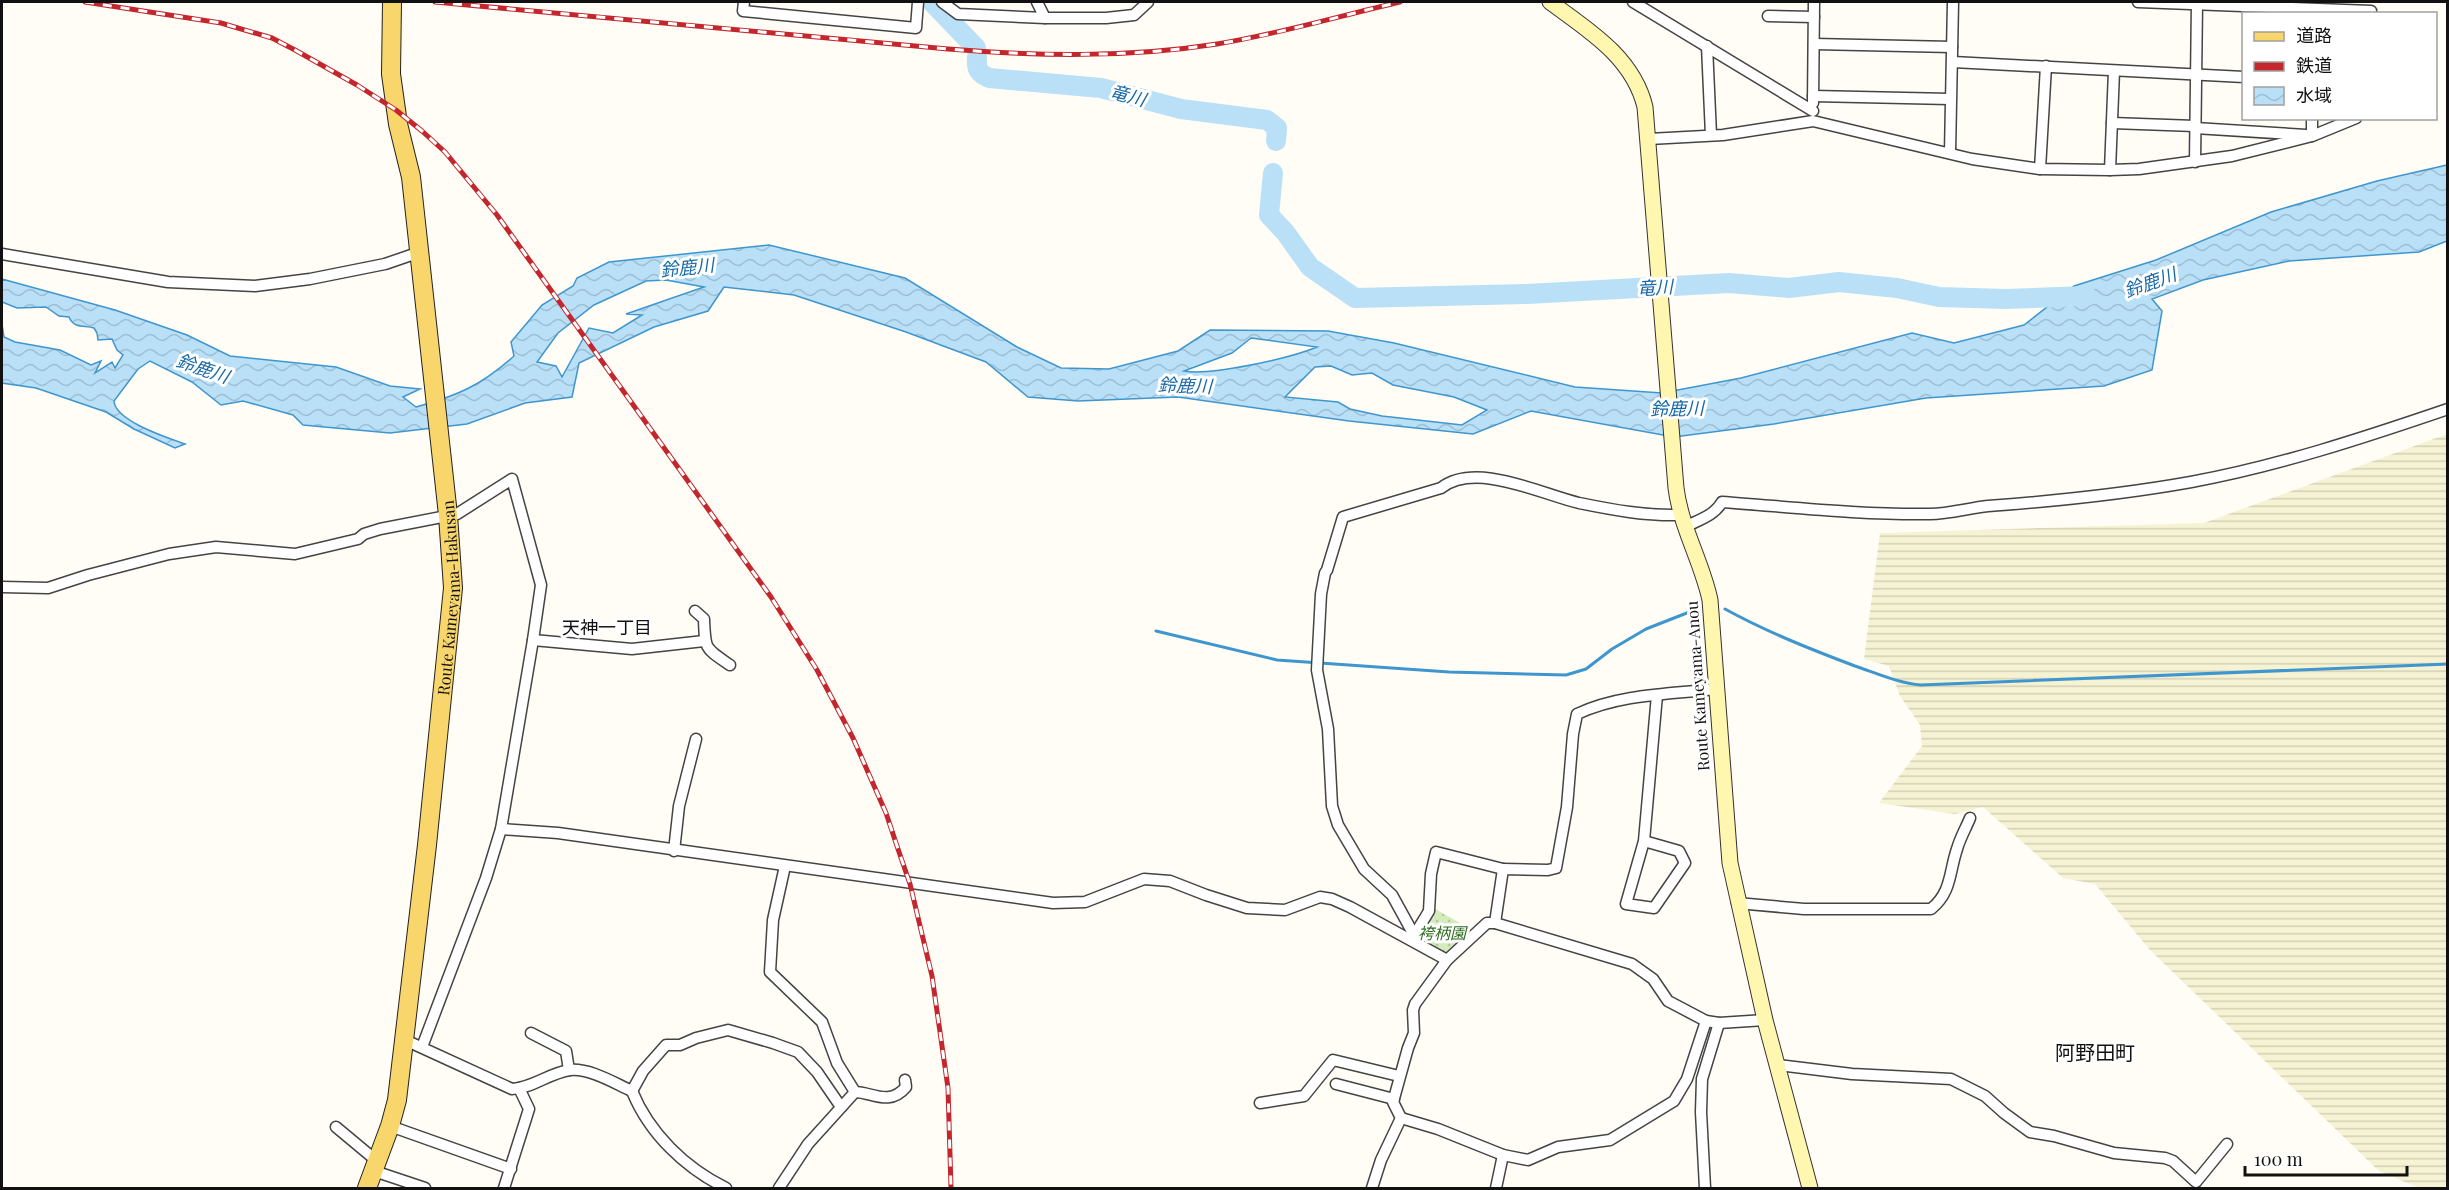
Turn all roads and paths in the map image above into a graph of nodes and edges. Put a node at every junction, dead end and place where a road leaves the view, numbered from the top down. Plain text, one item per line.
1 (392, 2) edge
2 (744, 2) edge
3 (918, 2) edge
4 (942, 2) edge
5 (1038, 2) edge
6 (1148, 2) edge
7 (1550, 2) edge
8 (1633, 2) edge
9 (1814, 2) edge
10 (1953, 2) edge
11 (2138, 2) edge
12 (2197, 3) edge
13 (2371, 9) edge
14 (1768, 16) dead end
15 (1814, 17) junction
16 (1046, 18) junction
17 (1814, 44) junction
18 (1707, 46) junction
19 (1952, 47) junction
20 (1953, 62) junction
21 (2046, 66) junction
22 (2114, 71) junction
23 (2196, 75) junction
24 (2242, 77) edge
25 (1813, 96) junction
26 (1950, 99) junction
27 (1813, 116) junction
28 (2312, 120) edge
29 (2351, 120) edge
30 (2112, 123) junction
31 (2195, 127) junction
32 (1711, 135) junction
33 (2312, 136) junction
34 (1649, 143) junction
35 (1950, 153) junction
36 (2195, 162) junction
37 (2040, 169) junction
38 (2110, 170) junction
39 (2, 254) edge
40 (420, 256) junction
41 (2448, 410) edge
42 (447, 511) junction
43 (1682, 521) junction
44 (2, 587) edge
45 (695, 611) dead end
46 (533, 640) junction
47 (705, 641) junction
48 (730, 665) dead end
49 (1716, 689) junction
50 (1657, 695) junction
51 (696, 740) dead end
52 (1970, 818) dead end
53 (501, 829) junction
54 (1644, 841) junction
55 (674, 851) junction
56 (785, 866) junction
57 (1503, 869) junction
58 (1737, 903) junction
59 (1495, 923) junction
60 (1413, 937) junction
61 (1447, 960) junction
62 (1765, 1020) junction
63 (1706, 1021) junction
64 (1719, 1023) junction
65 (531, 1033) dead end
66 (413, 1044) junction
67 (1778, 1065) junction
68 (569, 1070) junction
69 (1399, 1076) junction
70 (905, 1080) dead end
71 (1336, 1084) dead end
72 (519, 1088) junction
73 (632, 1091) junction
74 (855, 1092) junction
75 (1394, 1099) junction
76 (1260, 1103) dead end
77 (841, 1107) junction
78 (1401, 1118) junction
79 (390, 1126) junction
80 (336, 1127) dead end
81 (2228, 1144) dead end
82 (1503, 1155) junction
83 (376, 1167) junction
84 (511, 1169) junction
85 (367, 1188) edge
86 (425, 1188) edge
87 (504, 1188) edge
88 (726, 1188) edge
89 (779, 1188) edge
90 (1372, 1188) edge
91 (1496, 1188) edge
92 (1705, 1188) edge
93 (1810, 1188) edge

1 - 40 main road, Route Kameyama-Hakusan
2 - 3 street
4 - 16 street
5 - 16 street
6 - 16 street
7 - 34 main road, Route Kameyama-Anou
8 - 18 street
9 - 15 street
10 - 19 street
11 - 12 street
12 - 13 street
12 - 23 street
14 - 15 street
15 - 17 street
17 - 19 street
17 - 25 street
18 - 27 street
18 - 32 street
19 - 20 street
20 - 21 street
20 - 26 street
21 - 22 street
21 - 37 street
22 - 23 street
22 - 30 street
23 - 24 street
23 - 31 street
25 - 26 street
25 - 27 street
26 - 35 street
27 - 32 street
27 - 35 street
28 - 33 street
29 - 33 street
30 - 31 street
30 - 38 street
31 - 33 street
31 - 36 street
32 - 34 street
33 - 36 street
34 - 43 main road, Route Kameyama-Anou
35 - 37 street
36 - 38 street
37 - 38 street
39 - 40 street
40 - 42 main road, Route Kameyama-Hakusan
41 - 43 street
42 - 44 street
42 - 46 street
42 - 66 main road, Route Kameyama-Hakusan
43 - 49 main road, Route Kameyama-Anou
43 - 60 street
45 - 47 street
46 - 47 street
46 - 53 street
47 - 48 street
49 - 50 street
49 - 58 main road, Route Kameyama-Anou
50 - 54 street
50 - 57 street
51 - 55 street
52 - 58 street
53 - 55 street
53 - 66 street
54 - 54 street
55 - 56 street
56 - 60 street
56 - 74 street
57 - 59 street
57 - 60 street
58 - 62 main road, Route Kameyama-Anou
59 - 61 street
59 - 63 street
60 - 61 street
61 - 69 street
62 - 64 street
62 - 67 main road, Route Kameyama-Anou
63 - 64 street
63 - 82 street
64 - 92 street
65 - 68 street
66 - 72 street
66 - 79 main road, Route Kameyama-Hakusan
67 - 81 street
67 - 93 main road, Route Kameyama-Anou
68 - 72 street
68 - 73 street
69 - 75 street
69 - 76 street
70 - 74 street
71 - 75 street
72 - 84 street
73 - 77 street
73 - 88 street
74 - 77 street
75 - 78 street
77 - 89 street
78 - 82 street
78 - 90 street
79 - 83 main road, Route Kameyama-Hakusan
79 - 84 street
80 - 83 street
82 - 91 street
83 - 85 main road, Route Kameyama-Hakusan
83 - 86 street
84 - 87 street

